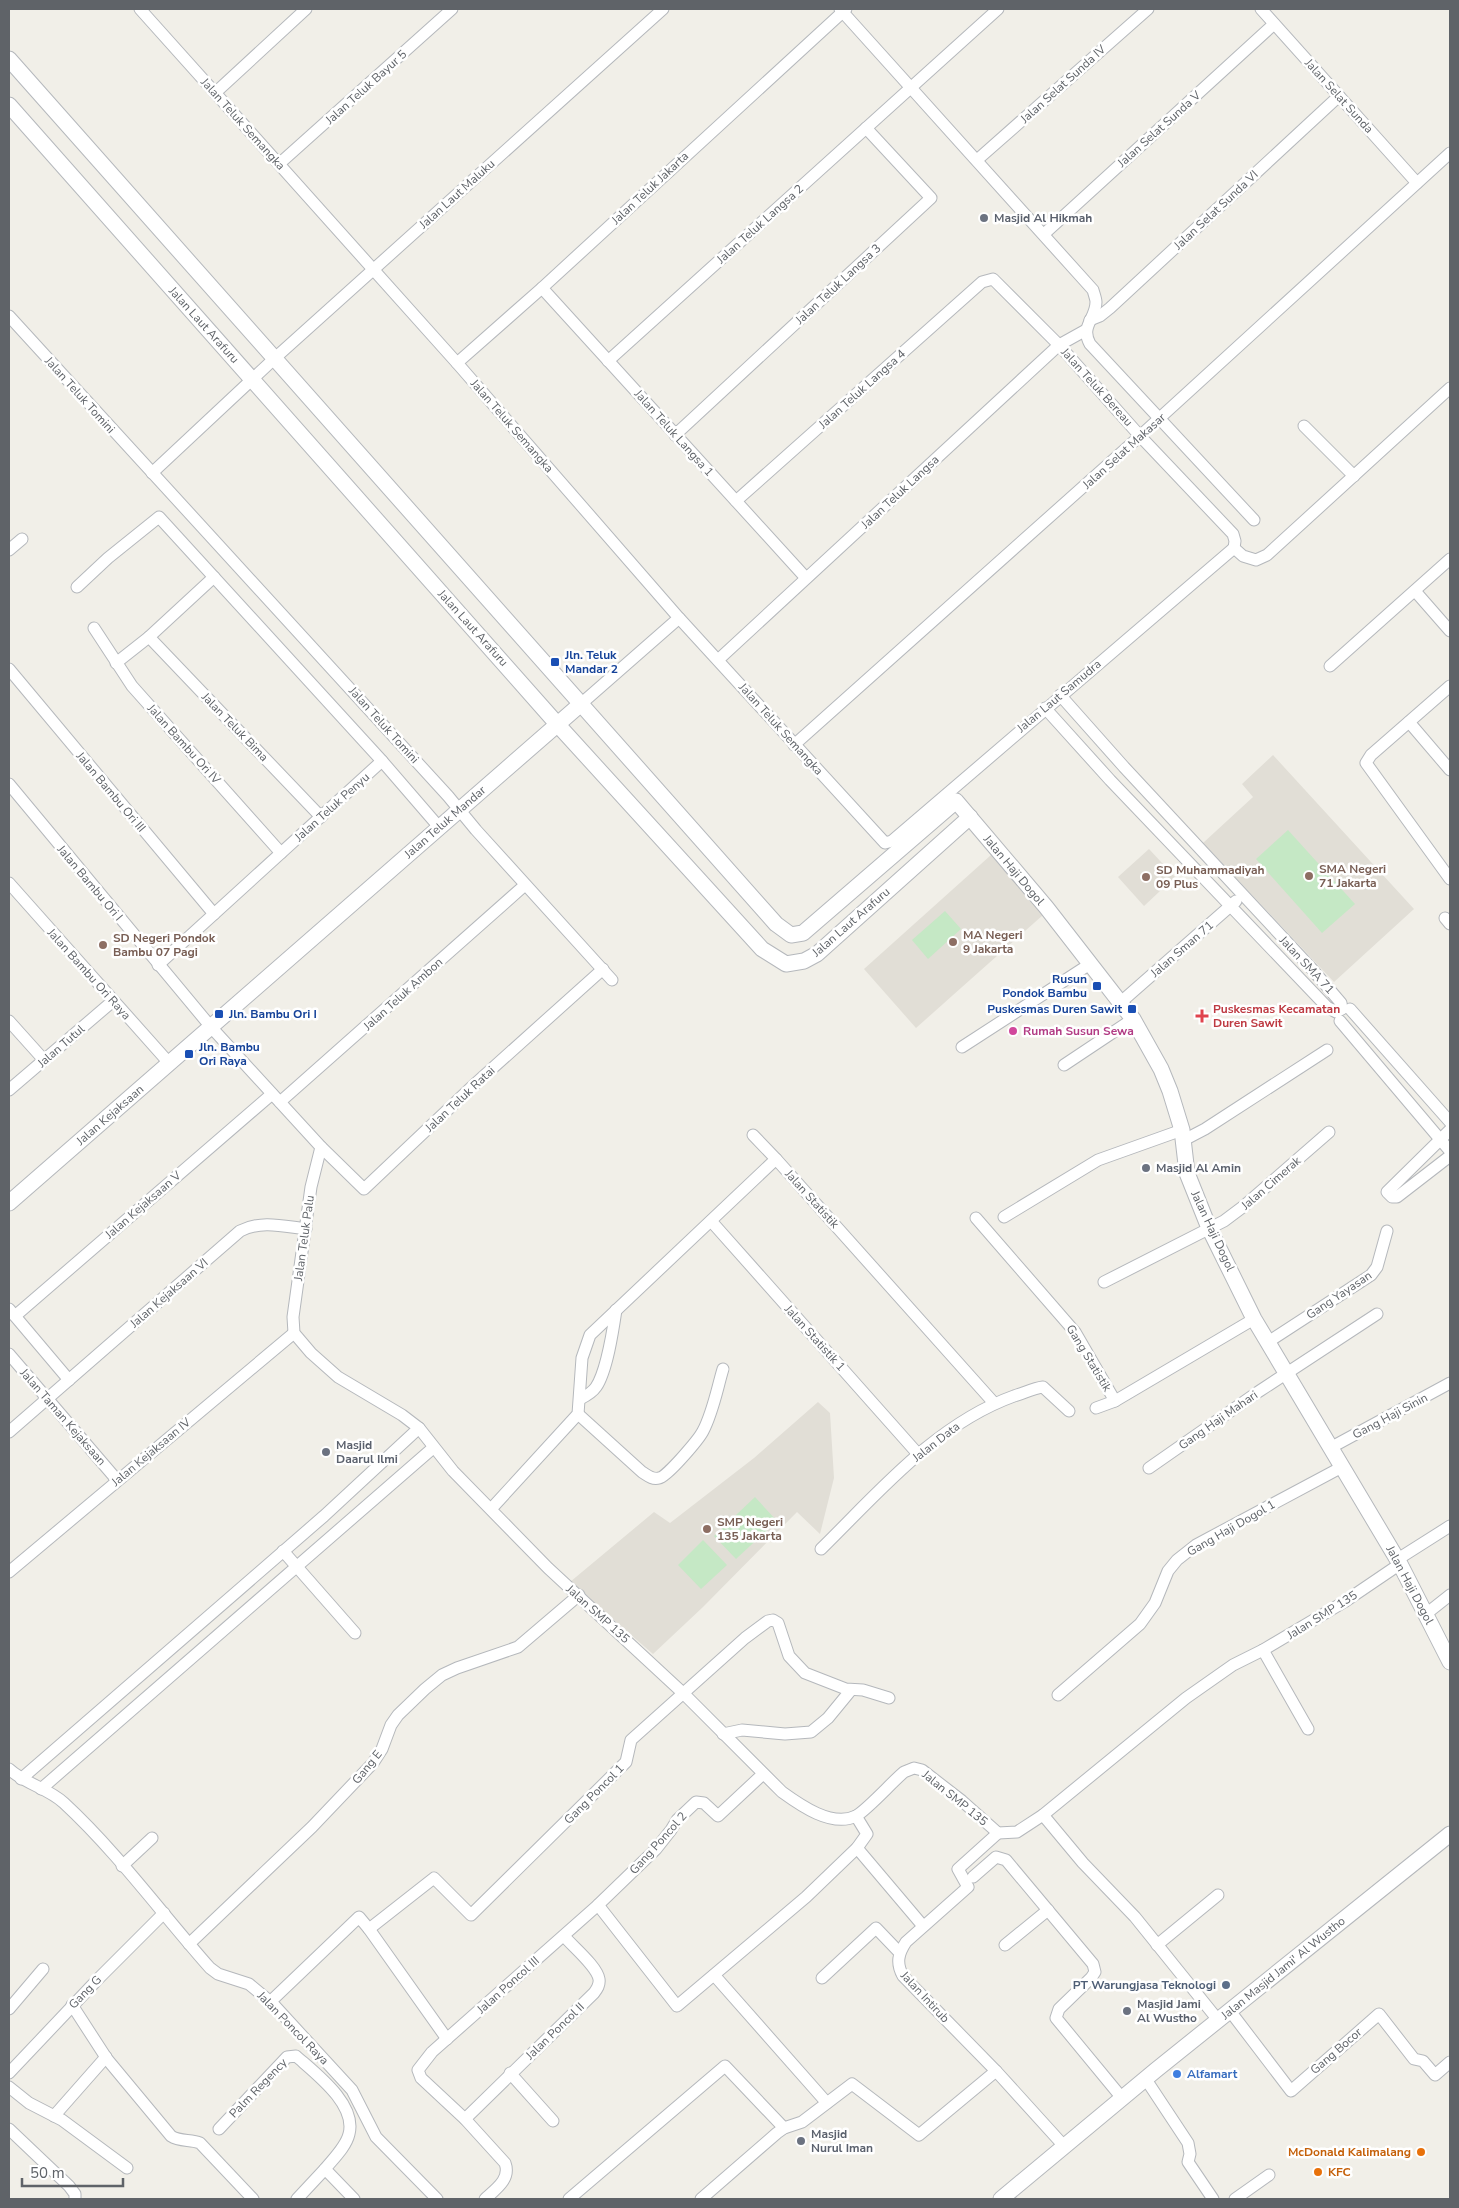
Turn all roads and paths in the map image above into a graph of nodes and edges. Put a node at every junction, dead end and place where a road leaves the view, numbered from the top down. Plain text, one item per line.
1 (306, 9) edge
2 (452, 9) edge
3 (663, 9) edge
4 (998, 9) edge
5 (1148, 9) edge
6 (1261, 9) edge
7 (143, 10) edge
8 (843, 10) edge
9 (1274, 24) junction
10 (9, 59) edge
11 (911, 87) junction
12 (215, 93) junction
13 (1339, 96) junction
14 (9, 106) edge
15 (866, 128) junction
16 (1450, 153) edge
17 (977, 160) junction
18 (279, 164) junction
19 (1418, 183) junction
20 (1044, 234) junction
21 (374, 270) junction
22 (988, 279) joint
23 (542, 288) junction
24 (9, 316) edge
25 (1088, 325) junction
26 (1059, 345) junction
27 (275, 358) junction
28 (608, 361) junction
29 (457, 363) junction
30 (252, 380) junction
31 (1450, 388) edge
32 (1159, 419) junction
33 (1304, 426) dead end
34 (675, 434) junction
35 (1140, 436) junction
36 (152, 473) junction
37 (1354, 476) junction
38 (736, 501) junction
39 (1254, 520) dead end
40 (22, 539) dead end
41 (1234, 548) junction
42 (9, 550) edge
43 (1450, 558) edge
44 (214, 577) junction
45 (806, 578) junction
46 (77, 587) dead end
47 (1415, 591) junction
48 (679, 618) junction
49 (94, 628) dead end
50 (1450, 631) edge
51 (149, 637) junction
52 (718, 660) junction
53 (116, 664) junction
54 (1330, 666) dead end
55 (9, 669) edge
56 (1450, 686) edge
57 (1060, 695) junction
58 (582, 704) junction
59 (1045, 708) junction
60 (1409, 722) junction
61 (558, 724) junction
62 (794, 745) junction
63 (382, 761) junction
64 (1124, 767) junction
65 (1450, 770) edge
66 (1110, 780) junction
67 (9, 784) edge
68 (952, 796) junction
69 (460, 810) junction
70 (321, 817) junction
71 (970, 817) junction
72 (439, 827) junction
73 (885, 843) joint
74 (281, 854) junction
75 (1450, 879) edge
76 (9, 883) edge
77 (525, 885) junction
78 (1243, 895) junction
79 (1230, 907) junction
80 (214, 914) junction
81 (1090, 964) junction
82 (158, 965) junction
83 (603, 969) junction
84 (612, 980) dead end
85 (113, 1001) junction
86 (1121, 1002) junction
87 (1350, 1009) dead end
88 (1133, 1019) junction
89 (9, 1021) edge
90 (1340, 1021) dead end
91 (211, 1027) junction
92 (962, 1047) dead end
93 (1327, 1050) dead end
94 (44, 1060) junction
95 (170, 1064) junction
96 (1064, 1065) dead end
97 (9, 1090) edge
98 (276, 1098) junction
99 (1450, 1122) edge
100 (1450, 1130) edge
101 (1328, 1132) dead end
102 (754, 1134) dead end
103 (1183, 1135) junction
104 (1440, 1140) junction
105 (321, 1147) junction
106 (1450, 1151) edge
107 (1450, 1156) edge
108 (776, 1159) junction
109 (9, 1203) edge
110 (1004, 1217) dead end
111 (976, 1218) dead end
112 (711, 1221) junction
113 (1209, 1228) junction
114 (306, 1229) junction
115 (1387, 1231) dead end
116 (1104, 1282) dead end
117 (616, 1310) junction
118 (12, 1313) edge
119 (1377, 1314) dead end
120 (1254, 1319) junction
121 (294, 1333) junction
122 (1268, 1342) junction
123 (9, 1354) edge
124 (723, 1369) dead end
125 (1288, 1374) junction
126 (69, 1380) junction
127 (1450, 1383) edge
128 (47, 1399) junction
129 (580, 1399) junction
130 (1115, 1401) junction
131 (994, 1403) junction
132 (1096, 1408) dead end
133 (1069, 1411) dead end
134 (578, 1414) junction
135 (419, 1428) junction
136 (9, 1432) edge
137 (433, 1448) junction
138 (1330, 1448) junction
139 (918, 1454) junction
140 (1342, 1467) junction
141 (1149, 1468) dead end
142 (117, 1480) junction
143 (491, 1509) junction
144 (1450, 1526) edge
145 (821, 1549) dead end
146 (282, 1551) junction
147 (1399, 1561) junction
148 (296, 1567) junction
149 (9, 1572) edge
150 (578, 1595) junction
151 (1450, 1596) edge
152 (1426, 1614) junction
153 (355, 1634) dead end
154 (1264, 1650) junction
155 (1450, 1662) edge
156 (851, 1690) junction
157 (684, 1694) junction
158 (1058, 1695) dead end
159 (889, 1698) dead end
160 (1308, 1729) dead end
161 (723, 1734) junction
162 (9, 1769) edge
163 (763, 1774) junction
164 (21, 1779) junction
165 (41, 1789) junction
166 (1043, 1815) junction
167 (856, 1816) junction
168 (998, 1833) junction
169 (152, 1838) dead end
170 (1448, 1840) edge
171 (857, 1848) junction
172 (122, 1866) junction
173 (973, 1877) dead end
174 (1218, 1895) dead end
175 (598, 1905) junction
176 (1048, 1910) junction
177 (164, 1913) junction
178 (923, 1926) junction
179 (369, 1929) junction
180 (564, 1936) junction
181 (189, 1944) junction
182 (1005, 1945) dead end
183 (1157, 1945) junction
184 (899, 1952) junction
185 (43, 1969) dead end
186 (714, 1975) junction
187 (822, 1978) dead end
188 (270, 2002) junction
189 (72, 2005) junction
190 (9, 2009) edge
191 (1224, 2015) junction
192 (447, 2039) junction
193 (106, 2058) junction
194 (1450, 2062) edge
195 (996, 2071) junction
196 (9, 2073) edge
197 (510, 2073) junction
198 (1145, 2078) junction
199 (9, 2087) edge
200 (1122, 2098) junction
201 (828, 2102) junction
202 (54, 2116) junction
203 (465, 2120) junction
204 (552, 2121) dead end
205 (784, 2128) junction
206 (9, 2129) edge
207 (219, 2129) dead end
208 (1064, 2146) junction
209 (127, 2168) dead end
210 (325, 2169) junction
211 (1269, 2175) dead end
212 (75, 2199) edge
213 (253, 2199) edge
214 (297, 2199) edge
215 (354, 2199) edge
216 (437, 2199) edge
217 (485, 2199) edge
218 (569, 2199) edge
219 (702, 2199) edge
220 (1001, 2199) edge
221 (1214, 2199) edge
222 (1235, 2199) edge

1 - 12 street
2 - 18 street, Jalan Teluk Bayur 5
3 - 21 street, Jalan Laut Maluku
4 - 11 street, Jalan Teluk Langsa 2
5 - 17 street, Jalan Selat Sunda IV
6 - 9 street, Jalan Selat Sunda
7 - 12 street, Jalan Teluk Semangka
8 - 11 street
8 - 23 street, Jalan Teluk Jakarta
9 - 13 street, Jalan Selat Sunda
9 - 20 street, Jalan Selat Sunda V
10 - 27 street, Jalan Laut Arafuru
11 - 15 street, Jalan Teluk Langsa 2
11 - 17 street
12 - 18 street, Jalan Teluk Semangka
13 - 19 street, Jalan Selat Sunda
13 - 25 street, Jalan Selat Sunda VI
14 - 30 street, Jalan Laut Arafuru
15 - 28 street, Jalan Teluk Langsa 2
15 - 34 street, Jalan Teluk Langsa 3
16 - 19 street, Jalan Selat Makasar
17 - 20 street
18 - 21 street, Jalan Teluk Semangka
19 - 32 street, Jalan Selat Makasar
20 - 25 street
21 - 27 street, Jalan Laut Maluku
21 - 29 street, Jalan Teluk Semangka
22 - 26 street, Jalan Teluk Bereau
22 - 38 street, Jalan Teluk Langsa 4
23 - 28 street, Jalan Teluk Langsa 1
23 - 29 street, Jalan Teluk Jakarta
24 - 36 street, Jalan Teluk Tomini
25 - 26 street, Jalan Teluk Langsa
25 - 32 street
26 - 35 street, Jalan Teluk Bereau
26 - 45 street, Jalan Teluk Langsa
27 - 30 street, Jalan Laut Maluku
27 - 58 street, Jalan Laut Arafuru
28 - 34 street, Jalan Teluk Langsa 1
29 - 48 street, Jalan Teluk Semangka
30 - 36 street
30 - 61 street, Jalan Laut Arafuru
31 - 37 street
32 - 35 street, Jalan Selat Makasar
32 - 39 street
33 - 37 street
34 - 38 street, Jalan Teluk Langsa 1
35 - 41 street, Jalan Teluk Bereau
35 - 62 street, Jalan Selat Makasar
36 - 69 street, Jalan Teluk Tomini
37 - 41 street
38 - 45 street, Jalan Teluk Langsa 1
40 - 42 street
41 - 57 street, Jalan Laut Samudra
43 - 47 street
44 - 46 street, Jalan Teluk Tomini
44 - 51 street
44 - 63 street, Jalan Teluk Tomini
45 - 52 street, Jalan Teluk Langsa
47 - 50 street
47 - 54 street
48 - 52 street, Jalan Teluk Semangka
48 - 58 street, Jalan Teluk Mandar
49 - 53 street, Jalan Bambu Ori IV
51 - 53 street
51 - 70 street, Jalan Teluk Bima
52 - 62 street, Jalan Teluk Semangka
53 - 74 street, Jalan Bambu Ori IV
55 - 80 street, Jalan Bambu Ori III
56 - 60 street
57 - 59 street, Jalan Laut Samudra
57 - 64 street, Jalan SMA 71
58 - 61 street, Jalan Teluk Mandar
58 - 68 street, Jalan Laut Arafuru
59 - 66 street, Jalan SMA 71
59 - 68 street, Jalan Laut Samudra
60 - 65 street
60 - 75 street
61 - 69 street, Jalan Teluk Mandar
61 - 71 street, Jalan Laut Arafuru
62 - 73 street, Jalan Teluk Semangka
63 - 70 street, Jalan Teluk Penyu
63 - 72 street, Jalan Teluk Tomini
64 - 66 street
64 - 78 street, Jalan SMA 71
66 - 79 street, Jalan SMA 71
67 - 82 street, Jalan Bambu Ori I
68 - 71 street, Jalan Haji Dogol
68 - 73 street, Jalan Laut Samudra
69 - 72 street, Jalan Teluk Mandar
69 - 77 street, Jalan Teluk Tomini
70 - 74 street, Jalan Teluk Penyu
71 - 81 street, Jalan Haji Dogol
72 - 91 street, Jalan Teluk Mandar
74 - 80 street, Jalan Teluk Penyu
76 - 85 street, Jalan Bambu Ori Raya
77 - 83 street, Jalan Teluk Tomini
77 - 98 street, Jalan Teluk Ambon
78 - 79 street, Jalan Sman 71
78 - 79 street, Jalan SMA 71
79 - 86 street, Jalan Sman 71
80 - 82 street, Jalan Teluk Penyu
81 - 86 street, Jalan Haji Dogol
81 - 92 street
82 - 91 street, Jalan Bambu Ori I
83 - 84 street, Jalan Teluk Tomini
83 - 105 street, Jalan Teluk Ratai
85 - 94 street, Jalan Tutul
85 - 95 street, Jalan Bambu Ori Raya
86 - 88 street, Jalan Haji Dogol
87 - 99 street
88 - 96 street
88 - 103 street, Jalan Haji Dogol
89 - 94 street
90 - 104 street
91 - 95 street, Jalan Kejaksaan
91 - 98 street
93 - 103 street
94 - 97 street, Jalan Tutul
95 - 109 street, Jalan Kejaksaan
98 - 105 street
98 - 118 street, Jalan Kejaksaan V
100 - 104 street
101 - 113 street, Jalan Cimerak
102 - 108 street
103 - 110 street
103 - 113 street, Jalan Haji Dogol
104 - 106 street
104 - 107 street
105 - 114 street, Jalan Teluk Palu
108 - 112 street, Jalan Statistik
108 - 131 street, Jalan Statistik
111 - 130 street, Gang Statistik
112 - 117 street, Jalan Statistik
112 - 139 street, Jalan Statistik 1
113 - 116 street, Jalan Cimerak
113 - 120 street, Jalan Haji Dogol
114 - 121 street, Jalan Teluk Palu
114 - 126 street, Jalan Kejaksaan VI
115 - 122 street, Gang Yayasan
117 - 129 street
117 - 129 street, Jalan Statistik
118 - 126 street
119 - 125 street, Gang Haji Mahari
120 - 122 street, Jalan Haji Dogol
120 - 130 street, Gang Statistik
121 - 135 street
121 - 142 street, Jalan Kejaksaan IV
122 - 125 street, Jalan Haji Dogol
123 - 128 street, Jalan Taman Kejaksaan
124 - 134 street
125 - 138 street, Jalan Haji Dogol
125 - 141 street, Gang Haji Mahari
126 - 128 street, Jalan Kejaksaan VI
127 - 138 street, Gang Haji Sinin
128 - 136 street, Jalan Kejaksaan VI
128 - 142 street, Jalan Taman Kejaksaan
129 - 134 street, Jalan Statistik
130 - 132 street
131 - 133 street, Jalan Data
131 - 139 street, Jalan Data
134 - 143 street
135 - 137 street, Jalan SMP 135
135 - 146 street
137 - 143 street, Jalan SMP 135
137 - 148 street
138 - 140 street, Jalan Haji Dogol
139 - 145 street, Jalan Data
140 - 147 street, Jalan Haji Dogol
140 - 158 street, Gang Haji Dogol 1
142 - 149 street, Jalan Kejaksaan IV
143 - 150 street, Jalan SMP 135
144 - 147 street, Jalan SMP 135
146 - 148 street
146 - 164 street
147 - 152 street, Jalan Haji Dogol
147 - 154 street, Jalan SMP 135
148 - 153 street
148 - 165 street
150 - 157 street, Jalan SMP 135
150 - 181 street, Gang E
151 - 152 street
152 - 155 street, Jalan Haji Dogol
154 - 160 street
154 - 166 street, Jalan SMP 135
156 - 157 street, Gang Poncol 1
156 - 159 street
156 - 161 street
157 - 161 street, Jalan SMP 135
157 - 179 street, Gang Poncol 1
161 - 163 street, Jalan SMP 135
162 - 164 street, Jalan Poncol Raya
163 - 167 street, Jalan SMP 135
163 - 175 street, Gang Poncol 2
164 - 165 street, Jalan Poncol Raya
165 - 172 street, Jalan Poncol Raya
166 - 168 street, Jalan SMP 135
166 - 183 street
167 - 168 street, Jalan SMP 135
167 - 171 street
168 - 178 street, Jalan Intirub
169 - 172 street
170 - 191 street, Jalan Masjid Jami' Al Wustho
171 - 178 street
171 - 186 street
172 - 177 street, Jalan Poncol Raya
173 - 176 street
174 - 183 street
175 - 180 street, Jalan Poncol III
175 - 186 street
176 - 182 street
176 - 200 street
177 - 181 street, Jalan Poncol Raya
177 - 189 street, Gang G
178 - 184 street, Jalan Intirub
179 - 188 street
179 - 192 street
180 - 192 street, Jalan Poncol III
180 - 197 street, Jalan Poncol II
181 - 188 street, Jalan Poncol Raya
183 - 191 street
184 - 187 street
184 - 195 street, Jalan Intirub
185 - 190 street
186 - 201 street
188 - 216 street, Jalan Poncol Raya
189 - 193 street
189 - 196 street, Gang G
191 - 194 street, Gang Bocor
191 - 198 street, Jalan Masjid Jami' Al Wustho
192 - 203 street, Jalan Poncol III
193 - 202 street
193 - 213 street
195 - 201 street
195 - 208 street, Jalan Intirub
197 - 203 street, Jalan Poncol II
197 - 204 street
198 - 200 street, Jalan Masjid Jami' Al Wustho
198 - 221 street
199 - 202 street
200 - 208 street, Jalan Masjid Jami' Al Wustho
201 - 205 street
202 - 209 street
203 - 217 street
205 - 218 street
205 - 219 street
206 - 212 street
207 - 210 street, Palm Regency
208 - 220 street, Jalan Masjid Jami' Al Wustho
210 - 214 street, Palm Regency
210 - 215 street
211 - 222 street

